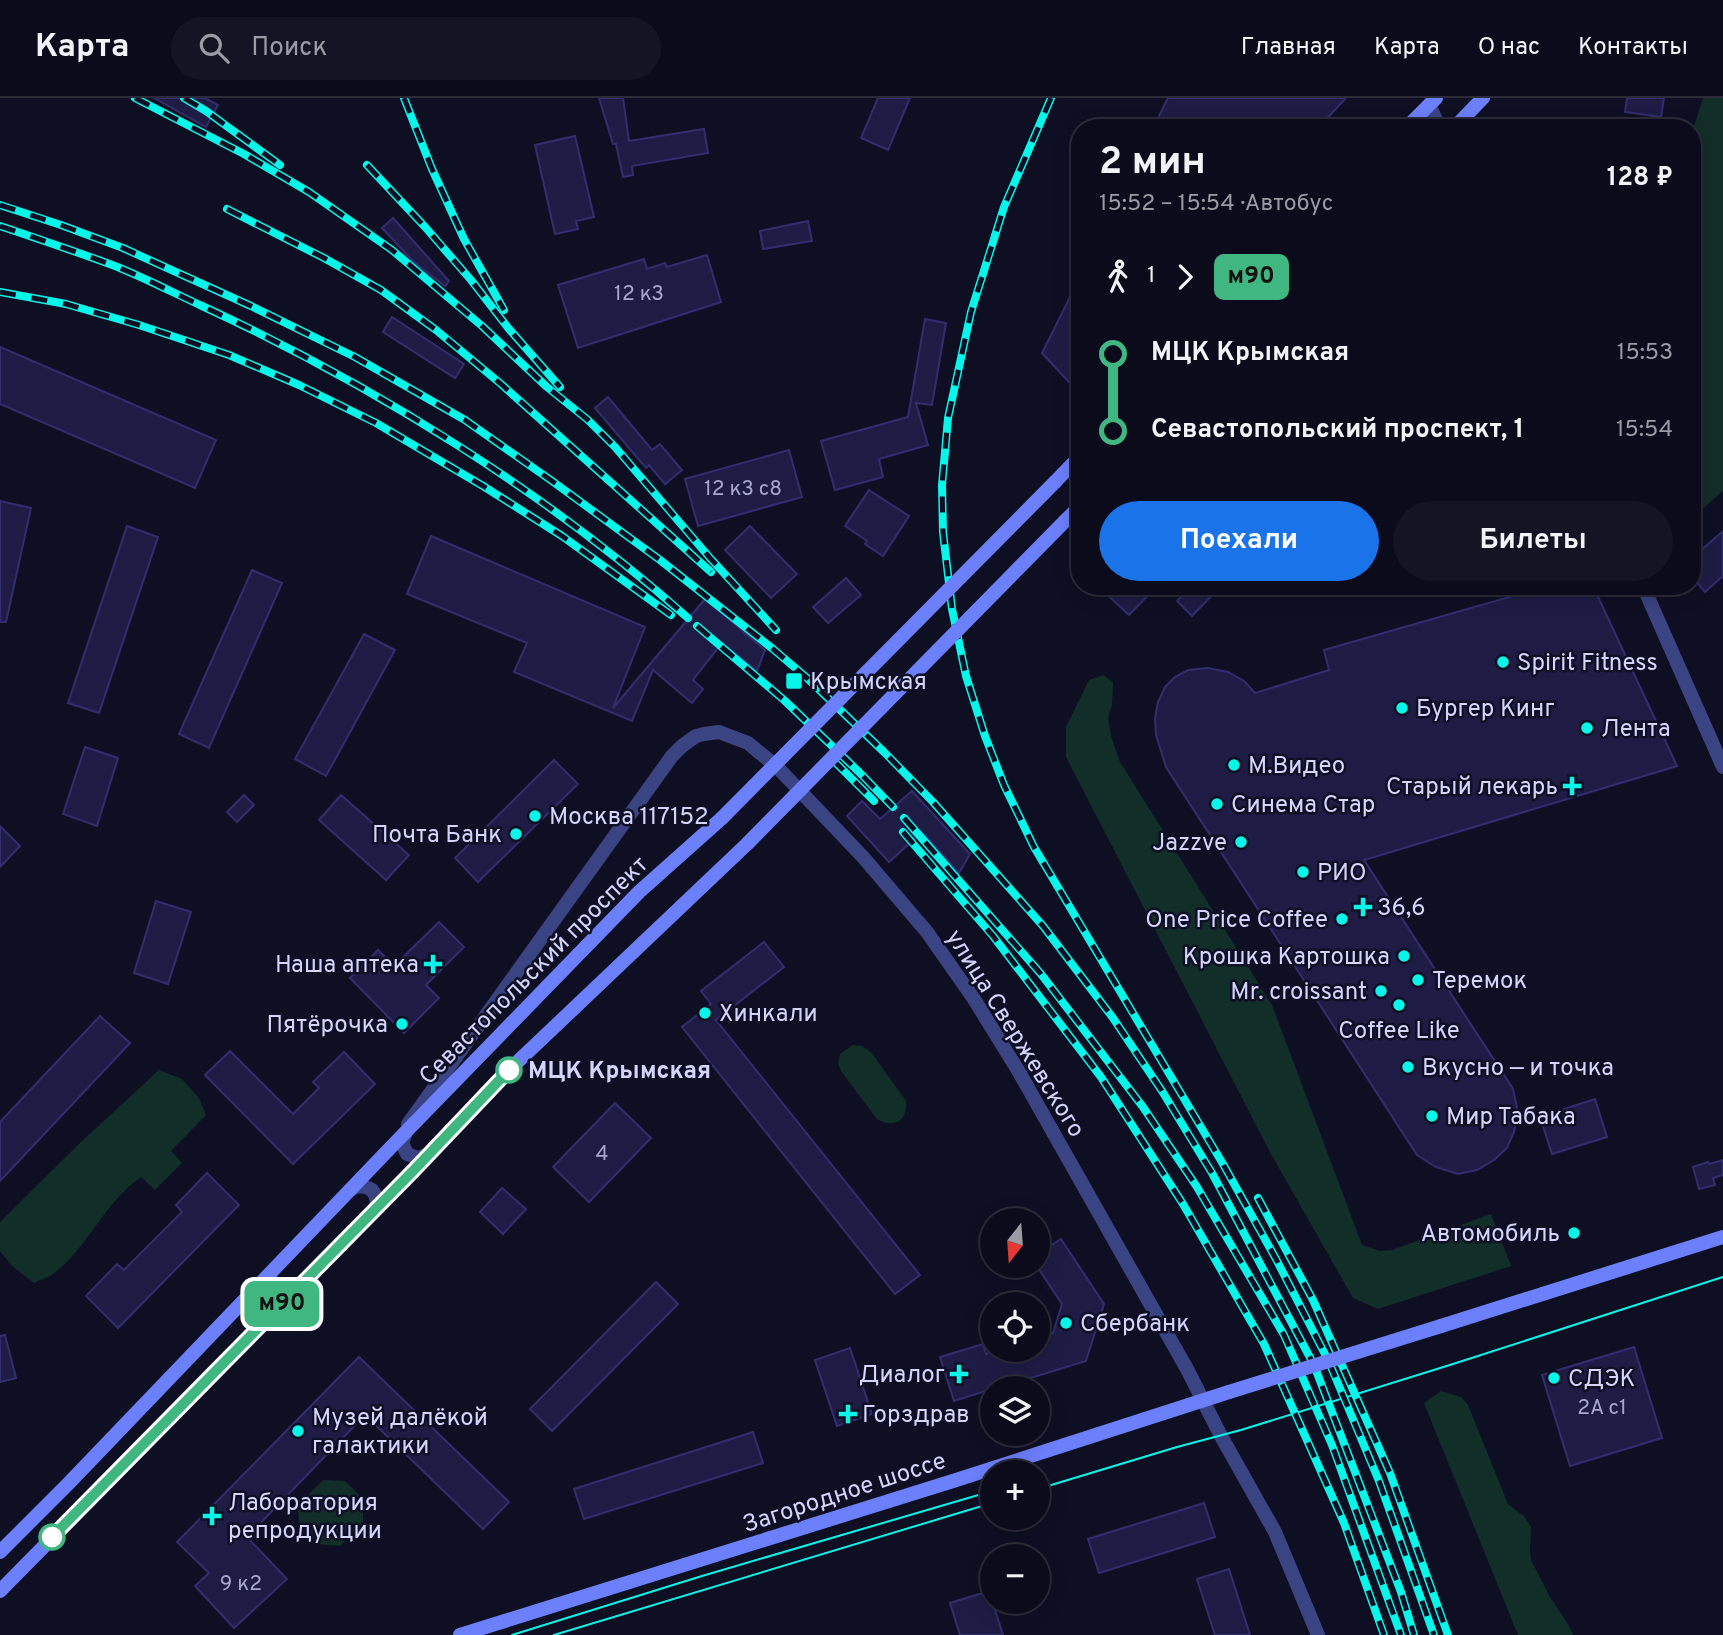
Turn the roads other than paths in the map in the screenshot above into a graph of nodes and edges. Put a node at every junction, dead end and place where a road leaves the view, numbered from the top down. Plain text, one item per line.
1 (1483, 98) edge
2 (1432, 102) edge
3 (1415, 119) edge
4 (1437, 119) edge
5 (1463, 119) edge
6 (1071, 465) edge
7 (1071, 515) edge
8 (1647, 595) edge
9 (1723, 767) edge
10 (406, 1132) junction
11 (394, 1144) junction
12 (429, 1154) junction
13 (350, 1190) junction
14 (373, 1212) junction
15 (1723, 1237) edge
16 (1203, 1399) junction
17 (0, 1552) edge
18 (0, 1591) edge
19 (460, 1635) edge
20 (1318, 1635) edge

1 - 5 main road
2 - 3 main road
2 - 4 street
6 - 10 main road, Севастопольский проспект, bridge
7 - 12 main road, bridge
8 - 9 street
10 - 11 main road, Севастопольский проспект
10 - 12 street
11 - 13 main road, Севастопольский проспект
11 - 16 street, улица Свержевского
12 - 14 main road
13 - 14 street
13 - 17 main road, Севастопольский проспект
14 - 18 main road
15 - 16 main road, Загородное шоссе, bridge
16 - 19 main road, Загородное шоссе
16 - 20 street, улица Свержевского

